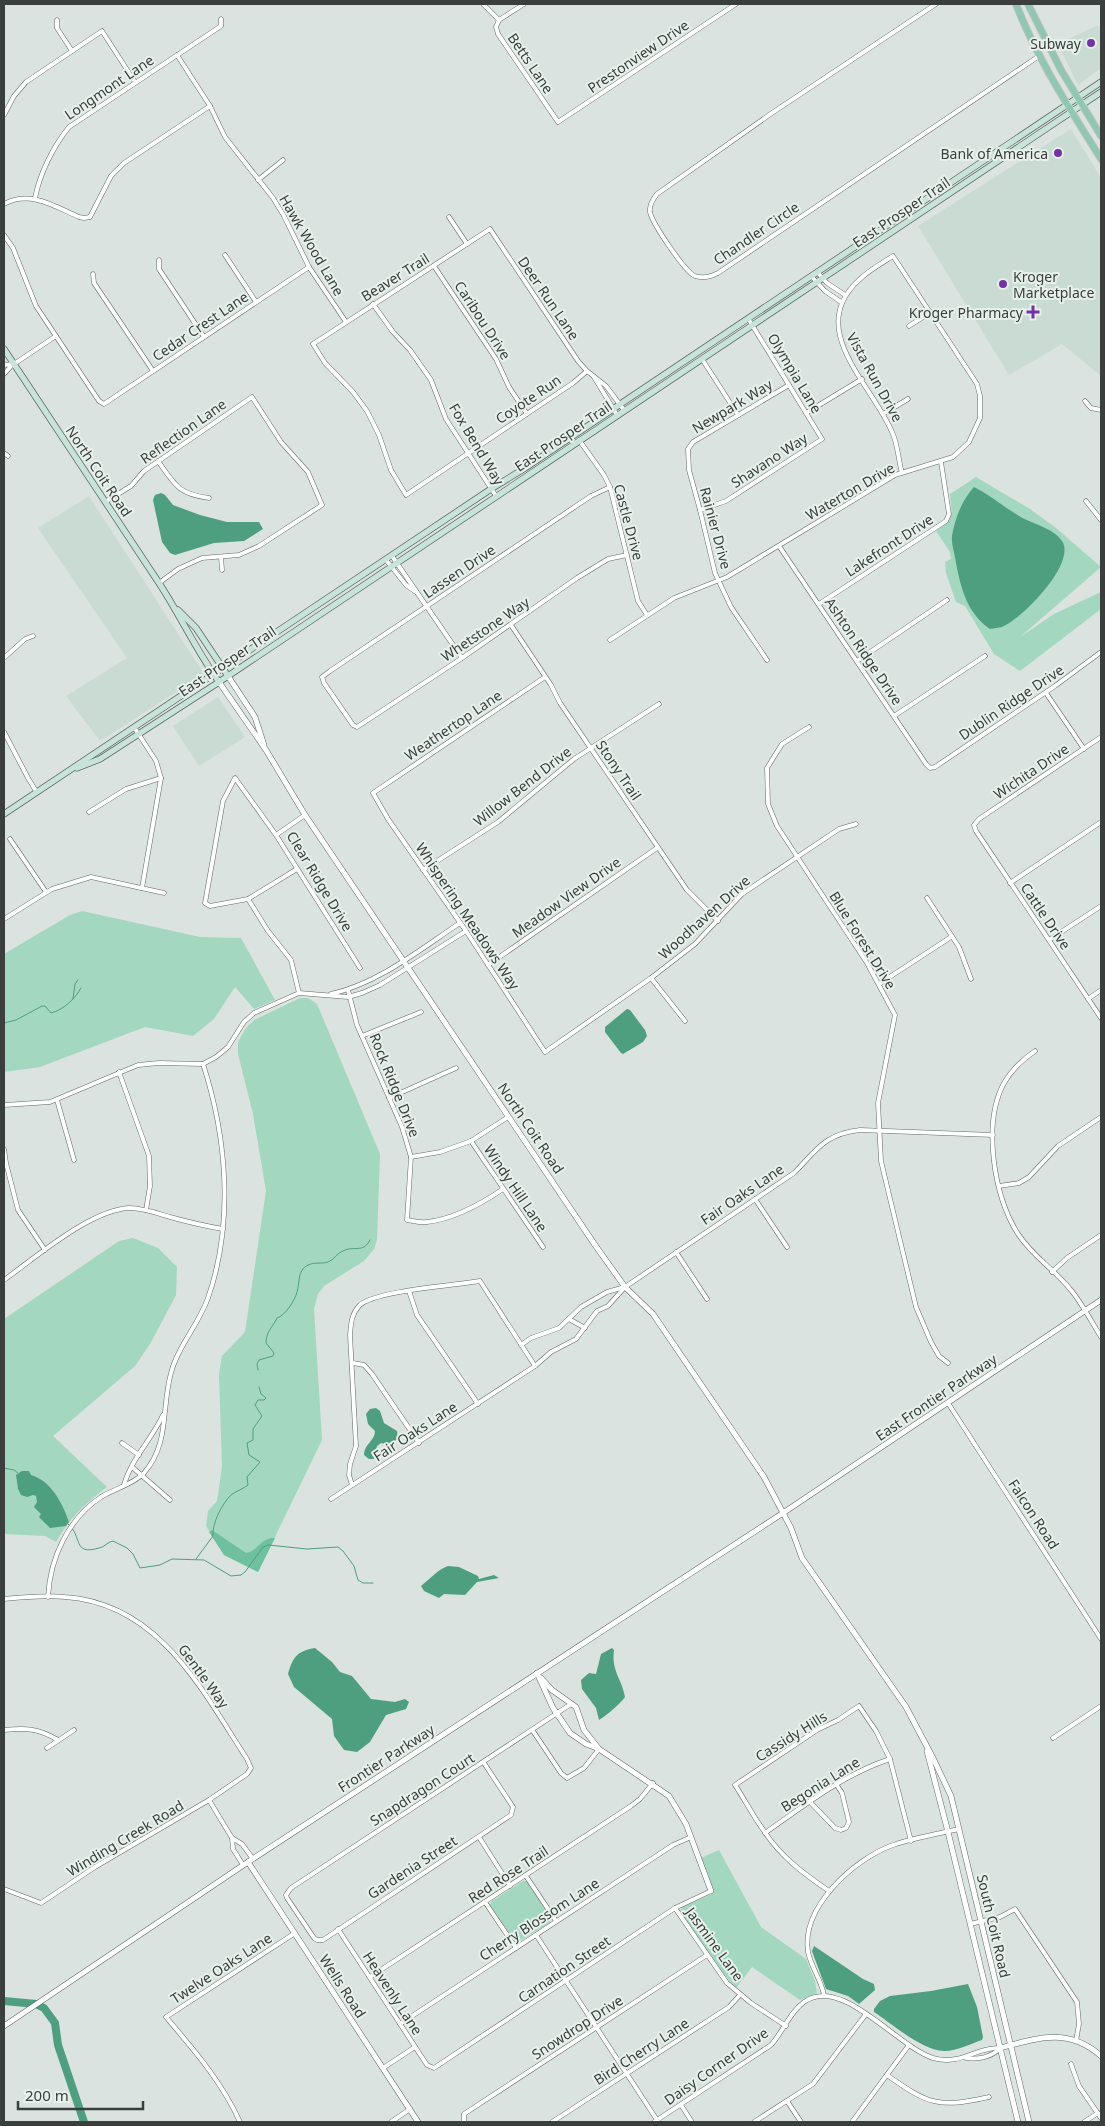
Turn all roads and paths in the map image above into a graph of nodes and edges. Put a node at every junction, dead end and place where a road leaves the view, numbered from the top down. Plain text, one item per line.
1 (483, 4) edge
2 (524, 4) edge
3 (736, 4) edge
4 (936, 4) edge
5 (1016, 4) edge
6 (1028, 4) edge
7 (221, 19) dead end
8 (57, 20) dead end
9 (499, 20) junction
10 (72, 51) junction
11 (177, 55) junction
12 (1040, 56) junction
13 (135, 82) junction
14 (1101, 82) edge
15 (1101, 92) edge
16 (1078, 98) junction
17 (1068, 105) junction
18 (1082, 105) junction
19 (210, 106) junction
20 (1072, 112) junction
21 (4, 115) edge
22 (554, 117) joint
23 (1101, 136) edge
24 (1101, 159) edge
25 (283, 160) dead end
26 (972, 169) junction
27 (976, 176) junction
28 (258, 180) junction
29 (35, 198) junction
30 (4, 204) edge
31 (449, 217) dead end
32 (490, 229) joint
33 (4, 235) edge
34 (467, 244) junction
35 (225, 255) dead end
36 (893, 256) joint
37 (159, 260) dead end
38 (309, 266) junction
39 (434, 266) junction
40 (818, 273) junction
41 (93, 274) dead end
42 (812, 277) junction
43 (823, 279) junction
44 (817, 283) junction
45 (844, 296) junction
46 (256, 302) junction
47 (841, 302) junction
48 (373, 304) junction
49 (931, 312) junction
50 (749, 320) junction
51 (346, 322) junction
52 (753, 326) junction
53 (908, 326) dead end
54 (56, 336) junction
55 (204, 337) junction
56 (4, 349) edge
57 (702, 360) junction
58 (14, 364) junction
59 (4, 365) edge
60 (153, 371) junction
61 (587, 371) junction
62 (4, 374) edge
63 (594, 376) junction
64 (862, 379) junction
65 (789, 385) junction
66 (908, 399) dead end
67 (1085, 401) dead end
68 (620, 404) junction
69 (613, 409) junction
70 (624, 410) junction
71 (1101, 410) edge
72 (806, 413) junction
73 (527, 414) junction
74 (883, 414) junction
75 (617, 415) junction
76 (738, 416) junction
77 (822, 439) joint
78 (579, 440) junction
79 (688, 449) joint
80 (468, 453) junction
81 (158, 461) junction
82 (941, 462) junction
83 (902, 472) junction
84 (610, 487) junction
85 (491, 489) junction
86 (406, 495) joint
87 (496, 496) junction
88 (209, 498) dead end
89 (1086, 501) dead end
90 (105, 502) junction
91 (700, 510) junction
92 (1101, 520) edge
93 (779, 546) junction
94 (627, 554) junction
95 (392, 556) junction
96 (221, 557) junction
97 (386, 560) junction
98 (398, 563) junction
99 (392, 567) junction
100 (222, 570) dead end
101 (719, 581) junction
102 (159, 583) junction
103 (416, 592) junction
104 (947, 600) dead end
105 (819, 604) junction
106 (427, 606) junction
107 (174, 607) junction
108 (647, 615) junction
109 (511, 625) junction
110 (33, 636) dead end
111 (610, 640) dead end
112 (1101, 652) edge
113 (985, 656) dead end
114 (4, 658) edge
115 (462, 658) junction
116 (767, 660) dead end
117 (857, 661) junction
118 (223, 668) junction
119 (213, 674) junction
120 (228, 676) junction
121 (546, 677) junction
122 (219, 682) junction
123 (1046, 693) junction
124 (659, 704) dead end
125 (894, 716) junction
126 (809, 726) dead end
127 (134, 727) junction
128 (357, 727) joint
129 (4, 732) edge
130 (139, 734) junction
131 (1101, 737) edge
132 (591, 748) junction
133 (1084, 749) junction
134 (266, 750) junction
135 (930, 768) joint
136 (65, 773) junction
137 (161, 778) junction
138 (36, 791) junction
139 (373, 793) joint
140 (89, 812) dead end
141 (4, 814) edge
142 (306, 815) junction
143 (1101, 822) edge
144 (856, 824) dead end
145 (974, 825) joint
146 (276, 835) junction
147 (10, 838) dead end
148 (658, 848) junction
149 (797, 857) junction
150 (297, 869) junction
151 (423, 870) junction
152 (1010, 883) junction
153 (142, 888) junction
154 (46, 892) junction
155 (164, 893) dead end
156 (927, 898) dead end
157 (248, 899) junction
158 (1101, 906) edge
159 (4, 919) edge
160 (718, 920) junction
161 (460, 922) junction
162 (466, 930) junction
163 (951, 937) junction
164 (1049, 940) junction
165 (403, 960) junction
166 (488, 965) junction
167 (360, 968) dead end
168 (408, 968) junction
169 (652, 978) junction
170 (971, 979) dead end
171 (879, 984) junction
172 (348, 990) junction
173 (1101, 990) edge
174 (299, 993) junction
175 (326, 996) junction
176 (348, 997) junction
177 (1088, 999) junction
178 (421, 1012) dead end
179 (1101, 1018) edge
180 (685, 1021) dead end
181 (362, 1036) junction
182 (1035, 1051) dead end
183 (545, 1052) joint
184 (202, 1064) junction
185 (456, 1068) dead end
186 (119, 1072) junction
187 (389, 1098) junction
188 (57, 1100) junction
189 (4, 1105) edge
190 (508, 1117) junction
191 (1101, 1117) edge
192 (879, 1131) junction
193 (993, 1135) junction
194 (470, 1141) junction
195 (4, 1149) edge
196 (411, 1157) junction
197 (74, 1160) dead end
198 (5, 1163) edge
199 (999, 1186) junction
200 (503, 1189) junction
201 (755, 1199) junction
202 (146, 1210) junction
203 (222, 1229) junction
204 (1101, 1235) edge
205 (543, 1247) dead end
206 (787, 1247) dead end
207 (46, 1250) junction
208 (676, 1252) junction
209 (1052, 1272) junction
210 (4, 1280) edge
211 (625, 1287) junction
212 (409, 1291) junction
213 (597, 1298) junction
214 (707, 1299) dead end
215 (1101, 1300) edge
216 (602, 1308) junction
217 (1084, 1311) junction
218 (569, 1319) junction
219 (585, 1328) junction
220 (1101, 1337) edge
221 (521, 1345) junction
222 (353, 1363) junction
223 (948, 1363) dead end
224 (535, 1366) junction
225 (948, 1403) junction
226 (478, 1404) junction
227 (164, 1413) junction
228 (122, 1443) dead end
229 (419, 1443) junction
230 (139, 1455) junction
231 (132, 1466) junction
232 (143, 1474) junction
233 (124, 1485) junction
234 (352, 1485) junction
235 (331, 1499) dead end
236 (170, 1500) dead end
237 (783, 1513) junction
238 (48, 1597) junction
239 (4, 1599) edge
240 (1101, 1639) edge
241 (536, 1674) junction
242 (571, 1704) junction
243 (1101, 1706) edge
244 (557, 1714) junction
245 (4, 1730) edge
246 (74, 1730) dead end
247 (533, 1731) junction
248 (1053, 1738) dead end
249 (58, 1740) junction
250 (923, 1740) junction
251 (47, 1748) dead end
252 (599, 1749) junction
253 (890, 1759) junction
254 (484, 1763) junction
255 (251, 1768) joint
256 (652, 1783) junction
257 (836, 1784) junction
258 (209, 1800) junction
259 (810, 1802) junction
260 (959, 1829) junction
261 (948, 1832) junction
262 (765, 1833) junction
263 (479, 1837) junction
264 (691, 1837) junction
265 (232, 1838) junction
266 (911, 1841) junction
267 (248, 1862) junction
268 (526, 1876) junction
269 (510, 1886) junction
270 (4, 1889) edge
271 (711, 1891) joint
272 (830, 1891) junction
273 (485, 1902) junction
274 (676, 1908) junction
275 (556, 1921) junction
276 (982, 1922) junction
277 (970, 1924) junction
278 (338, 1930) junction
279 (295, 1932) junction
280 (536, 1935) junction
281 (319, 1940) joint
282 (516, 1948) junction
283 (707, 1955) junction
284 (370, 1978) junction
285 (566, 1981) junction
286 (740, 1995) junction
287 (824, 1995) junction
288 (866, 2014) junction
289 (400, 2024) junction
290 (4, 2026) edge
291 (786, 2026) junction
292 (597, 2027) junction
293 (1076, 2040) junction
294 (909, 2045) junction
295 (1010, 2045) junction
296 (415, 2047) junction
297 (1000, 2048) junction
298 (1101, 2056) edge
299 (966, 2058) junction
300 (1071, 2064) dead end
301 (383, 2068) junction
302 (431, 2068) joint
303 (627, 2073) junction
304 (887, 2075) junction
305 (989, 2096) dead end
306 (787, 2100) junction
307 (681, 2105) junction
308 (410, 2109) junction
309 (1098, 2113) junction
310 (1101, 2118) edge
311 (463, 2120) edge
312 (656, 2121) edge
313 (240, 2122) edge
314 (390, 2122) edge
315 (418, 2122) edge
316 (552, 2122) edge
317 (692, 2122) edge
318 (754, 2122) edge
319 (801, 2122) edge
320 (852, 2122) edge
321 (1018, 2122) edge
322 (1029, 2122) edge
323 (1084, 2122) edge

1 - 9 street
2 - 9 street
3 - 22 street, Prestonview Drive
4 - 12 street, Chandler Circle
5 - 12 main road
6 - 16 main road
7 - 11 street, Longmont Lane
8 - 10 street
9 - 22 street, Betts Lane
10 - 13 street
10 - 21 street
11 - 13 street, Longmont Lane
11 - 19 street, Hawk Wood Lane
12 - 17 main road
13 - 29 street, Longmont Lane
14 - 16 main road, East Prosper Trail
15 - 18 main road, East Prosper Trail
16 - 17 main road, East Prosper Trail
16 - 18 main road
17 - 20 main road
17 - 26 main road, East Prosper Trail
18 - 20 main road, East Prosper Trail
18 - 23 main road
19 - 28 street, Hawk Wood Lane
19 - 29 street
20 - 24 main road
20 - 27 main road, East Prosper Trail
25 - 28 street
26 - 27 main road
26 - 40 main road, East Prosper Trail
27 - 43 main road, East Prosper Trail
28 - 38 street, Hawk Wood Lane
29 - 30 street
31 - 34 street
32 - 34 street, Beaver Trail
32 - 61 street, Deer Run Lane
33 - 54 street
34 - 39 street, Beaver Trail
35 - 46 street
36 - 45 street, Vista Run Drive
36 - 49 street, Waterton Drive
37 - 55 street
38 - 46 street, Cedar Crest Lane
38 - 51 street, Hawk Wood Lane
39 - 48 street, Beaver Trail
39 - 73 street, Caribou Drive
40 - 42 main road, East Prosper Trail
40 - 43 street
41 - 60 street
42 - 44 street
42 - 50 main road, East Prosper Trail
43 - 44 main road, East Prosper Trail
43 - 45 street
44 - 47 street
44 - 52 main road, East Prosper Trail
45 - 47 street, Vista Run Drive
46 - 55 street, Cedar Crest Lane
47 - 64 street, Vista Run Drive
48 - 51 street, Beaver Trail
48 - 80 street, Fox Bend Way
49 - 53 street
49 - 82 street, Waterton Drive
50 - 52 street, Olympia Lane
50 - 68 main road, East Prosper Trail
51 - 86 street, Beaver Trail
52 - 57 main road, East Prosper Trail
52 - 65 street, Olympia Lane
54 - 58 street
54 - 60 street, Cedar Crest Lane
55 - 60 street, Cedar Crest Lane
56 - 58 main road, North Coit Road
57 - 70 main road, East Prosper Trail
57 - 76 street
58 - 59 street
58 - 62 street
58 - 90 main road, North Coit Road
61 - 63 street, Deer Run Lane
61 - 73 street, Coyote Run
63 - 68 street, Deer Run Lane
63 - 69 street, Deer Run Lane
64 - 72 street
64 - 74 street, Vista Run Drive
65 - 72 street, Olympia Lane
65 - 76 street, Newpark Way
66 - 74 street
67 - 71 street
68 - 69 main road, East Prosper Trail
68 - 70 street, Deer Run Lane
69 - 75 street, Deer Run Lane
69 - 85 main road, East Prosper Trail
70 - 75 main road, East Prosper Trail
72 - 77 street, Olympia Lane
73 - 80 street, Coyote Run
74 - 83 street, Vista Run Drive
75 - 78 main road, East Prosper Trail
76 - 79 street, Newpark Way
77 - 91 street, Shavano Way
78 - 84 street, Castle Drive
78 - 87 main road, East Prosper Trail
79 - 91 street, Rainier Drive
80 - 85 street, Fox Bend Way
80 - 86 street, Coyote Run
81 - 88 street
81 - 90 street, Reflection Lane
81 - 96 street, Reflection Lane
82 - 83 street, Waterton Drive
82 - 105 street, Lakefront Drive
83 - 93 street, Waterton Drive
84 - 94 street, Castle Drive
84 - 106 street, Lassen Drive
85 - 87 street, Fox Bend Way
85 - 95 main road, East Prosper Trail
87 - 98 main road, East Prosper Trail
89 - 92 street
90 - 102 main road, North Coit Road
91 - 101 street, Rainier Drive
93 - 101 street, Waterton Drive
93 - 105 street, Ashton Ridge Drive
94 - 108 street, Castle Drive
94 - 109 street, Whetstone Way
95 - 97 main road, East Prosper Trail
95 - 98 street
96 - 100 street
96 - 102 street
97 - 99 street
97 - 118 main road, East Prosper Trail
98 - 99 main road, East Prosper Trail
98 - 103 street
99 - 103 street
99 - 120 main road, East Prosper Trail
101 - 108 street, Waterton Drive
101 - 116 street, Rainier Drive
102 - 107 main road, North Coit Road
103 - 106 street
104 - 117 street
105 - 117 street, Ashton Ridge Drive
106 - 115 street
106 - 128 street, Lassen Drive
107 - 118 main road, North Coit Road
107 - 119 main road, North Coit Road
108 - 111 street, Waterton Drive
109 - 115 street, Whetstone Way
109 - 121 street, Stony Trail
110 - 114 street
112 - 123 street, Dublin Ridge Drive
113 - 125 street
115 - 128 street, Whetstone Way
117 - 125 street, Ashton Ridge Drive
118 - 119 main road, East Prosper Trail
118 - 120 main road, North Coit Road
119 - 122 main road, North Coit Road
119 - 127 main road, East Prosper Trail
120 - 122 main road, East Prosper Trail
120 - 134 street, North Coit Road
121 - 132 street, Stony Trail
121 - 139 street, Weathertop Lane
122 - 130 main road, East Prosper Trail
122 - 134 street, North Coit Road
123 - 133 street
123 - 135 street, Dublin Ridge Drive
124 - 132 street, Willow Bend Drive
125 - 135 street, Ashton Ridge Drive
126 - 149 street, Blue Forest Drive
127 - 130 street
127 - 136 main road, East Prosper Trail
129 - 138 street
130 - 136 main road, East Prosper Trail
130 - 137 street
131 - 133 street, Wichita Drive
132 - 148 street, Stony Trail
132 - 151 street, Willow Bend Drive
133 - 145 street, Wichita Drive
134 - 142 street, North Coit Road
136 - 138 main road, East Prosper Trail
137 - 140 street
137 - 153 street
138 - 141 main road, East Prosper Trail
139 - 151 street, Whispering Meadows Way
142 - 146 street, Clear Ridge Drive
142 - 165 street, North Coit Road
143 - 152 street
144 - 149 street, Woodhaven Drive
145 - 152 street, Cattle Drive
146 - 150 street, Clear Ridge Drive
146 - 157 street
147 - 154 street
148 - 160 street, Stony Trail
148 - 166 street, Meadow View Drive
149 - 160 street, Woodhaven Drive
149 - 171 street, Blue Forest Drive
150 - 157 street
150 - 167 street, Clear Ridge Drive
151 - 161 street, Whispering Meadows Way
152 - 164 street, Cattle Drive
153 - 154 street
153 - 155 street
154 - 159 street
156 - 163 street
157 - 174 street
158 - 164 street
160 - 169 street, Woodhaven Drive
161 - 162 street, Whispering Meadows Way
161 - 165 street
162 - 166 street, Whispering Meadows Way
162 - 168 street
163 - 170 street
163 - 171 street
164 - 177 street, Cattle Drive
165 - 168 street, North Coit Road
165 - 172 street
166 - 183 street, Whispering Meadows Way
168 - 176 street
168 - 190 street, North Coit Road
169 - 180 street
169 - 183 street, Woodhaven Drive
171 - 192 street, Blue Forest Drive
172 - 175 street
172 - 176 street, Rock Ridge Drive
173 - 177 street
174 - 175 street
174 - 184 street
175 - 176 street
176 - 181 street, Rock Ridge Drive
177 - 179 street, Cattle Drive
178 - 181 street
181 - 187 street, Rock Ridge Drive
182 - 193 street
184 - 186 street
184 - 203 street
185 - 187 street
186 - 188 street
186 - 202 street
187 - 196 street, Rock Ridge Drive
188 - 189 street
188 - 197 street
190 - 194 street
190 - 211 street, North Coit Road
191 - 199 street
192 - 193 street, Fair Oaks Lane
192 - 201 street, Fair Oaks Lane
192 - 223 street, Blue Forest Drive
193 - 199 street
194 - 196 street
194 - 200 street, Windy Hill Lane
195 - 198 street
196 - 200 street, Rock Ridge Drive
198 - 207 street
199 - 209 street
200 - 205 street, Windy Hill Lane
201 - 206 street
201 - 208 street, Fair Oaks Lane
202 - 203 street
202 - 207 street
203 - 227 street
204 - 209 street
207 - 210 street
208 - 211 street, Fair Oaks Lane
208 - 214 street
209 - 217 street
211 - 213 street, Fair Oaks Lane
211 - 216 street, Fair Oaks Lane
211 - 237 street, North Coit Road
212 - 221 street
212 - 222 street
212 - 226 street
213 - 216 street
213 - 218 street, Fair Oaks Lane
215 - 217 street, East Frontier Parkway
216 - 219 street, Fair Oaks Lane
217 - 220 street
217 - 225 street, East Frontier Parkway
218 - 219 street
218 - 221 street, Fair Oaks Lane
219 - 224 street, Fair Oaks Lane
221 - 224 street
222 - 229 street
222 - 234 street
224 - 226 street, Fair Oaks Lane
225 - 237 street, East Frontier Parkway
225 - 240 street, Falcon Road
226 - 229 street, Fair Oaks Lane
227 - 230 street
227 - 232 street
228 - 230 street
229 - 234 street, Fair Oaks Lane
230 - 231 street
231 - 232 street
231 - 233 street
232 - 233 street
232 - 236 street
233 - 238 street
234 - 235 street, Fair Oaks Lane
237 - 241 street, Frontier Parkway
237 - 250 street, South Coit Road
238 - 239 street, Gentle Way
238 - 255 street, Gentle Way
241 - 242 street
241 - 244 street
241 - 267 street, Frontier Parkway
242 - 244 street, Snapdragon Court
242 - 252 street
243 - 248 street
244 - 247 street, Snapdragon Court
244 - 252 street
245 - 249 street
246 - 249 street
247 - 252 street
247 - 254 street, Snapdragon Court
249 - 251 street
250 - 260 street, South Coit Road
250 - 261 street, South Coit Road
252 - 256 street
253 - 257 street, Begonia Lane
253 - 262 street, Cassidy Hills
253 - 266 street
254 - 263 street, Gardenia Street
254 - 281 street, Snapdragon Court
255 - 258 street, Winding Creek Road
256 - 264 street
256 - 268 street, Red Rose Trail
257 - 259 street, Begonia Lane
257 - 259 street
258 - 265 street
258 - 270 street, Winding Creek Road
259 - 262 street, Begonia Lane
260 - 261 street
260 - 276 street, South Coit Road
261 - 266 street
261 - 277 street, South Coit Road
262 - 272 street
263 - 269 street
263 - 278 street, Gardenia Street
264 - 271 street
264 - 275 street, Cherry Blossom Lane
265 - 267 street
265 - 267 street
266 - 272 street
267 - 279 street, Wells Road
267 - 290 street, Frontier Parkway
268 - 269 street, Red Rose Trail
268 - 275 street
269 - 273 street, Red Rose Trail
271 - 274 street, Carnation Street
272 - 287 street
273 - 282 street
273 - 284 street, Red Rose Trail
274 - 283 street, Jasmine Lane
274 - 285 street, Carnation Street
275 - 280 street, Cherry Blossom Lane
276 - 277 street
276 - 293 street
276 - 295 street, South Coit Road
277 - 297 street, South Coit Road
278 - 281 street, Gardenia Street
278 - 284 street, Heavenly Lane
279 - 301 street, Wells Road
279 - 313 street, Twelve Oaks Lane
280 - 282 street, Cherry Blossom Lane
280 - 285 street
282 - 289 street, Cherry Blossom Lane
283 - 286 street, Jasmine Lane
283 - 292 street, Snowdrop Drive
284 - 289 street, Heavenly Lane
285 - 292 street
285 - 302 street, Carnation Street
286 - 291 street, Jasmine Lane
286 - 303 street, Bird Cherry Lane
287 - 288 street
287 - 291 street, Daisy Corner Drive
288 - 294 street
288 - 306 street
289 - 296 street, Heavenly Lane
291 - 307 street, Daisy Corner Drive
292 - 303 street
292 - 311 street, Snowdrop Drive
293 - 295 street
293 - 298 street
294 - 299 street
294 - 304 street
295 - 297 street
295 - 322 street, South Coit Road
296 - 301 street
296 - 302 street, Heavenly Lane
297 - 299 street
297 - 299 street
297 - 321 street, South Coit Road
300 - 309 street
301 - 308 street, Wells Road
303 - 312 street
303 - 316 street, Bird Cherry Lane
304 - 305 street
304 - 320 street
306 - 318 street
306 - 319 street
307 - 312 street, Daisy Corner Drive
307 - 317 street
308 - 314 street
308 - 315 street, Wells Road
309 - 310 street
309 - 323 street

